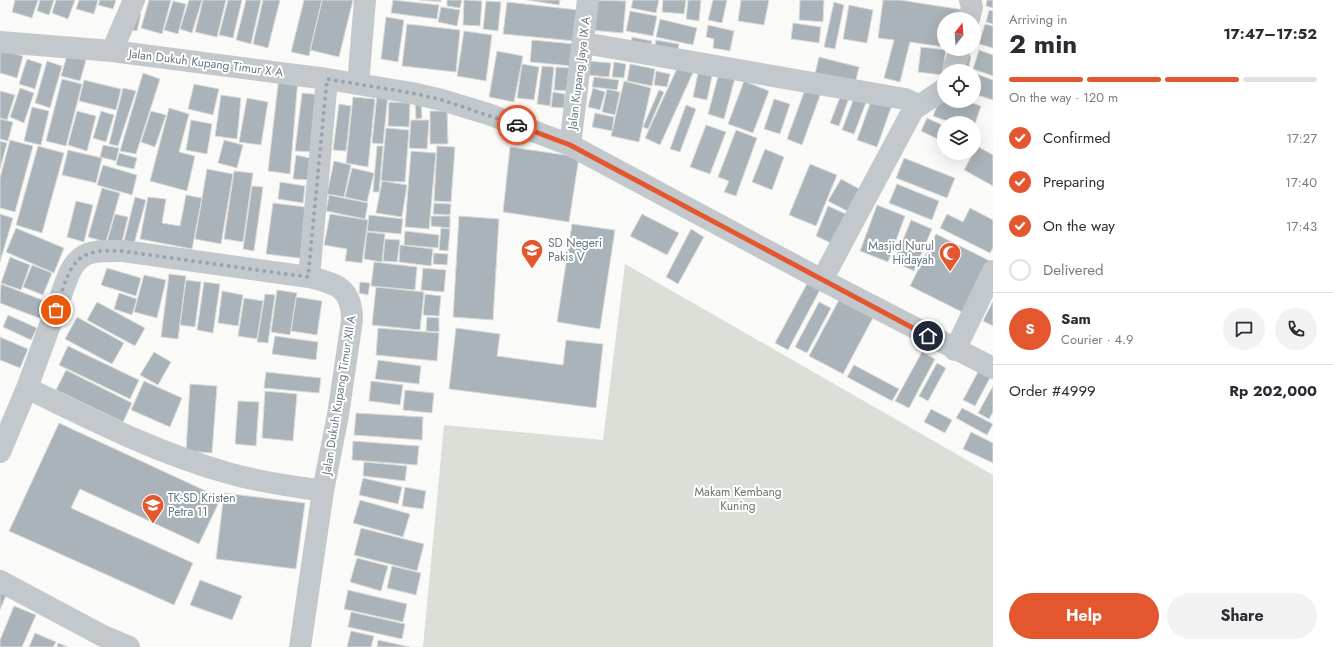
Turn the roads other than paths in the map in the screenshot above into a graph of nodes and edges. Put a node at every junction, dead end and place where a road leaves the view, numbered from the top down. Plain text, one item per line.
1 (134, 0) edge
2 (365, 0) edge
3 (588, 0) edge
4 (970, 0) edge
5 (971, 12) edge
6 (0, 42) edge
7 (584, 43) junction
8 (112, 51) junction
9 (327, 79) junction
10 (358, 84) junction
11 (937, 94) edge
12 (913, 110) junction
13 (570, 145) junction
14 (993, 271) edge
15 (308, 277) junction
16 (822, 280) junction
17 (955, 350) junction
18 (993, 368) edge
19 (27, 388) junction
20 (0, 452) edge
21 (323, 491) junction
22 (0, 581) edge
23 (129, 647) edge
24 (300, 647) edge

1 - 8 street
2 - 10 street
3 - 7 street, Jalan Kupang Jaya IX A
4 - 5 street
6 - 8 street, Jalan Dukuh Kupang Timur X A
7 - 12 street
7 - 13 street, Jalan Kupang Jaya IX A
8 - 9 street, Jalan Dukuh Kupang Timur X A
9 - 10 street, Jalan Dukuh Kupang Timur X A
9 - 15 street
10 - 13 street, Jalan Dukuh Kupang Timur X A
11 - 12 street
12 - 16 street
13 - 16 street, Jalan Dukuh Kupang Timur X A
14 - 17 street
15 - 19 street, Jalan Dukuh Kupang Timur XII A
15 - 21 street, Jalan Dukuh Kupang Timur XII A
16 - 17 street, Jalan Dukuh Kupang Timur X A
17 - 18 street, Jalan Dukuh Kupang Timur X A
19 - 20 street, Jalan Dukuh Kupang Timur XII A
19 - 21 street, Jalan Dukuh Kupang Timur XII A
21 - 24 street, Jalan Dukuh Kupang Timur XII A
22 - 23 street

